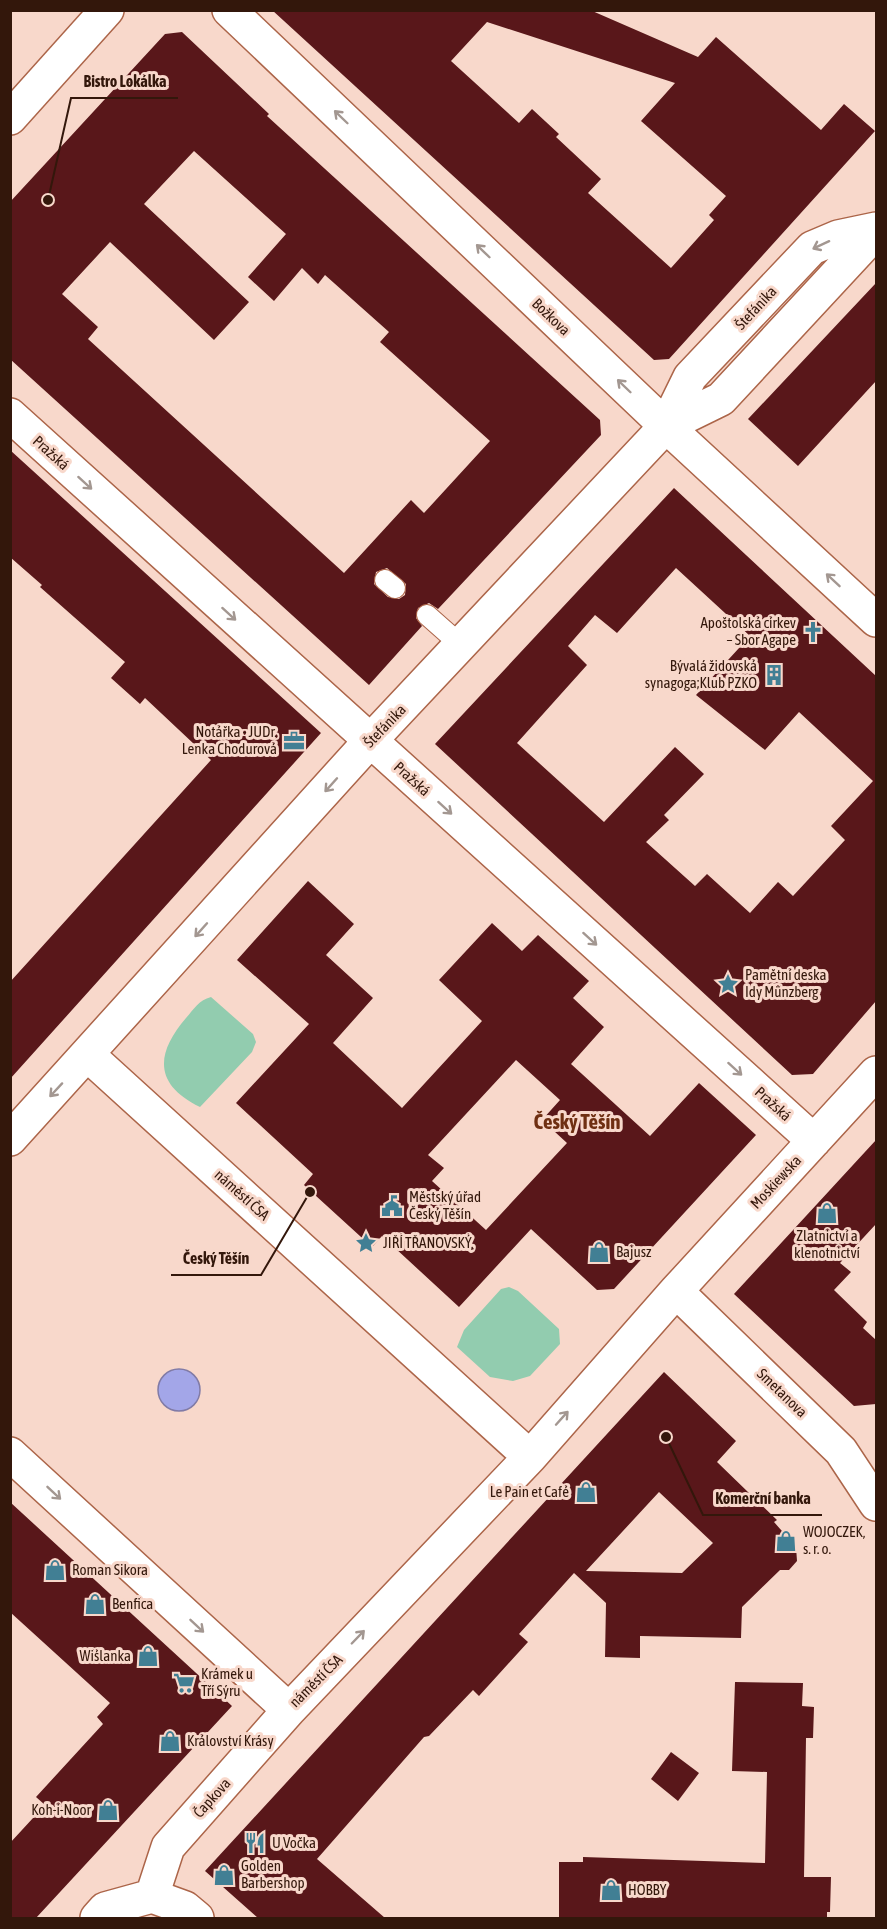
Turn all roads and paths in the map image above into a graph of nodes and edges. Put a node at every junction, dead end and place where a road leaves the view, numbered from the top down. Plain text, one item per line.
1 (107, 10) edge
2 (229, 10) edge
3 (10, 118) edge
4 (876, 230) edge
5 (10, 415) edge
6 (666, 426) junction
7 (427, 615) dead end
8 (876, 620) edge
9 (462, 646) junction
10 (370, 741) junction
11 (99, 1043) junction
12 (876, 1073) edge
13 (10, 1139) edge
14 (814, 1141) junction
15 (676, 1291) junction
16 (629, 1343) joint
17 (10, 1454) edge
18 (530, 1456) junction
19 (876, 1504) edge
20 (289, 1710) junction
21 (152, 1896) junction
22 (97, 1918) edge
23 (197, 1918) edge

1 - 3 street
6 -> 2 street, Božkova
4 - 6 street, Štefánika
5 -> 10 street, Pražská
8 -> 6 street, Božkova
6 - 9 street, Štefánika
7 - 9 lane
9 - 10 street, Štefánika
10 -> 11 street, Štefánika
10 -> 14 street, Pražská
11 -> 13 street
11 - 18 street, náměstí ČSA
12 - 14 street, Moskiewska
14 - 15 street, Moskiewska
15 - 16 street, Moskiewska
15 - 19 street, Smetanova
18 -> 16 street, náměstí ČSA
17 -> 20 street, náměstí ČSA
20 -> 18 street, náměstí ČSA
20 - 21 street, Čapkova
21 - 22 street
21 - 23 street

